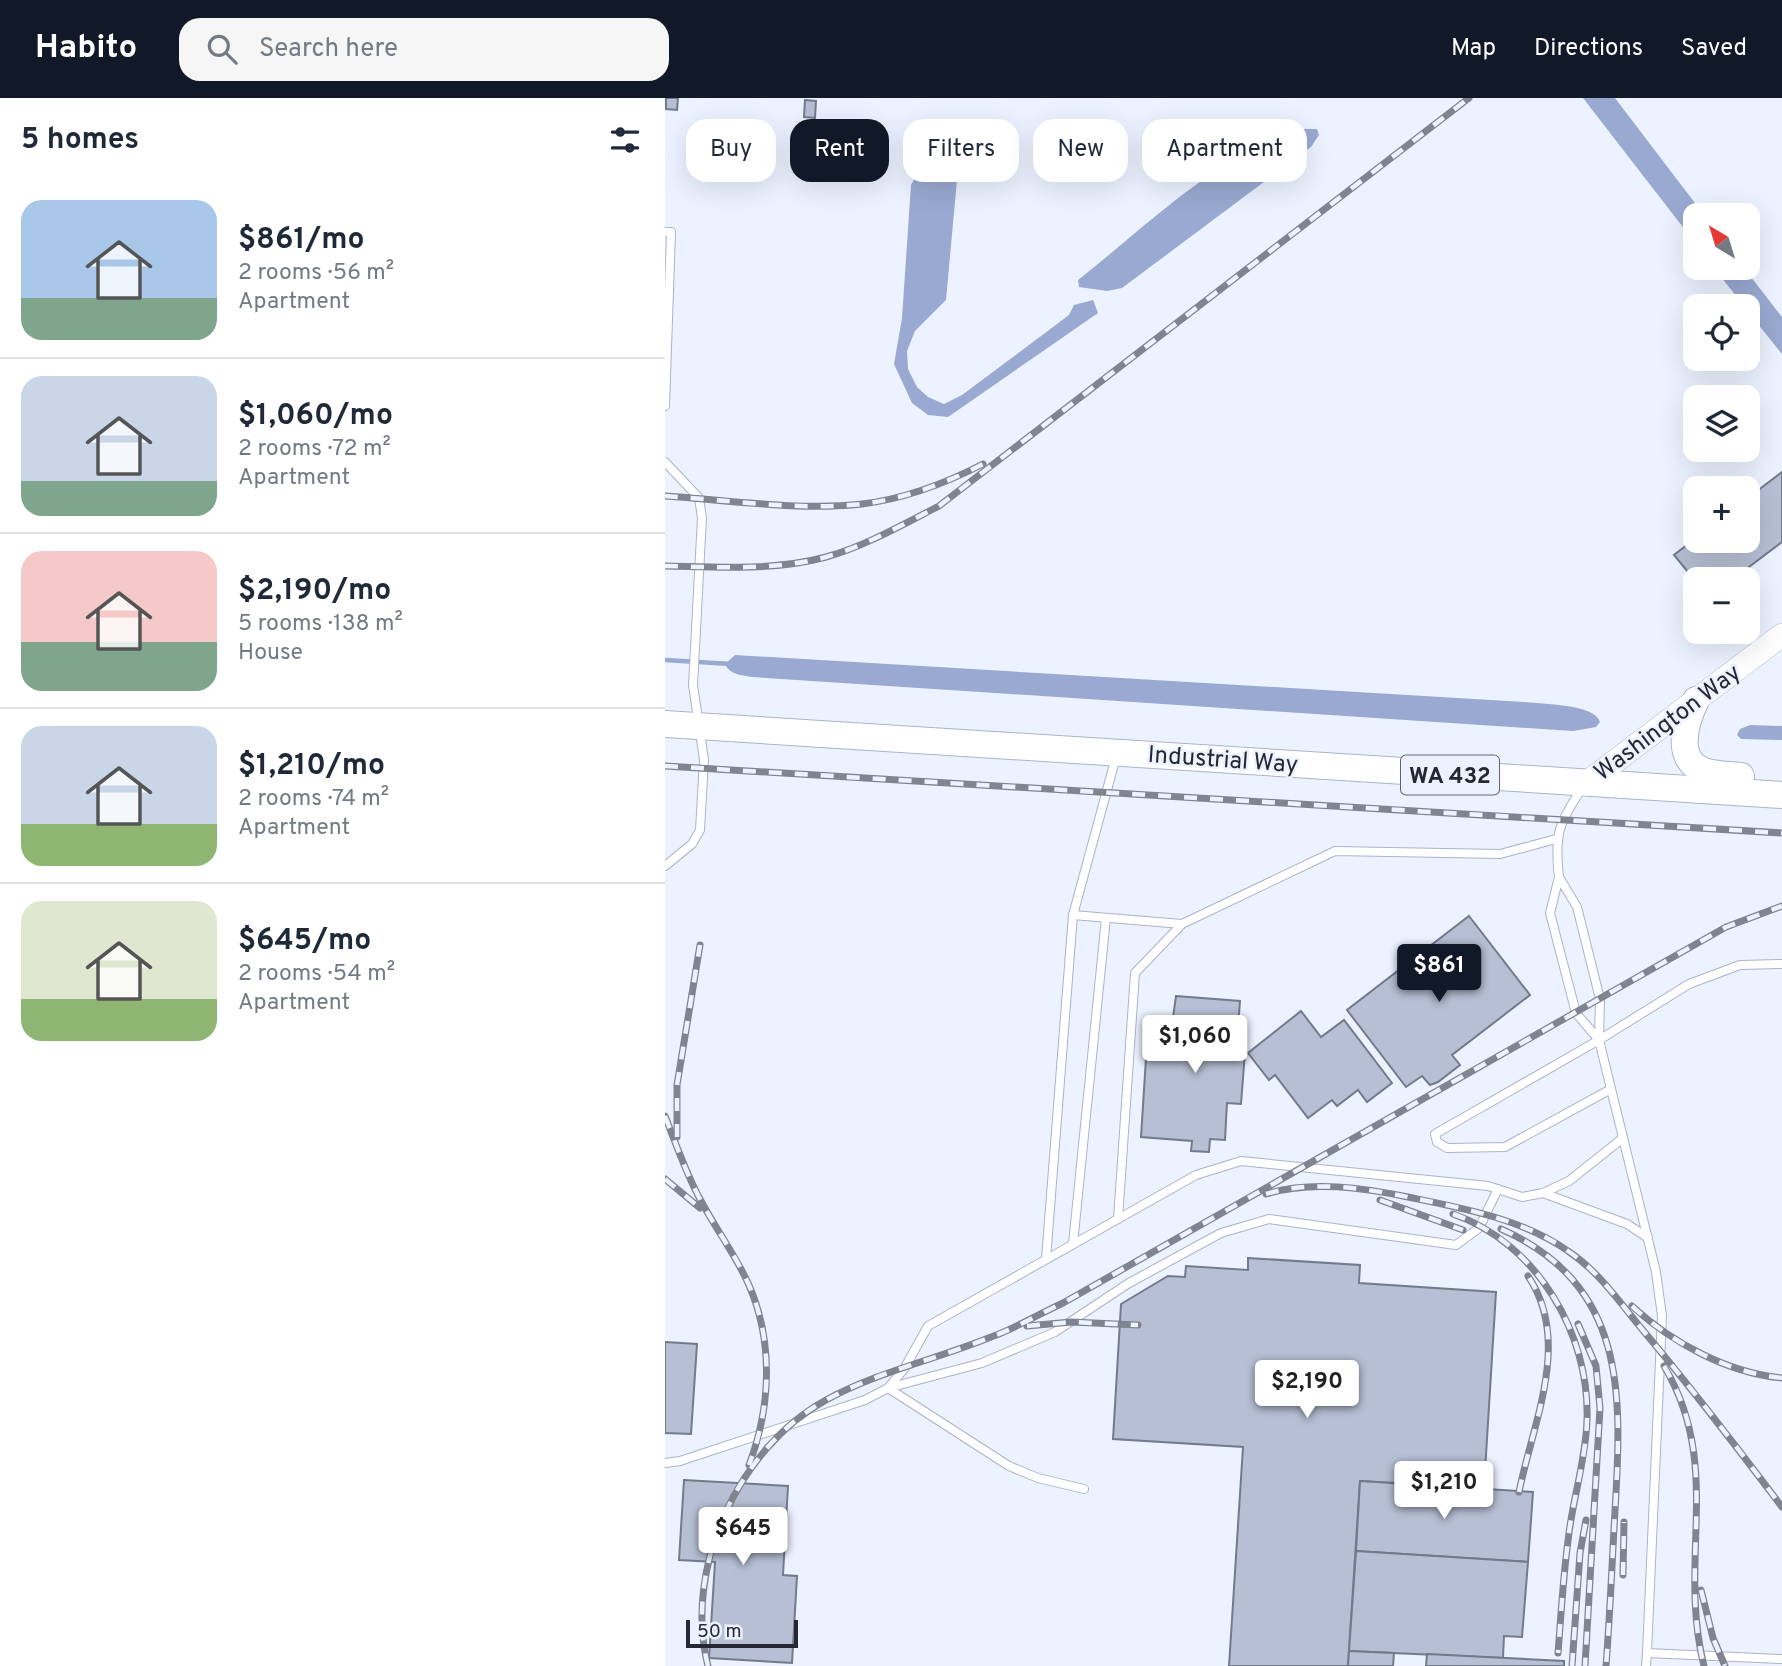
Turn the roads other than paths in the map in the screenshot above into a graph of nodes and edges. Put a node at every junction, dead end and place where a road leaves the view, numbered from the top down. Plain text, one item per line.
1 (665, 232) edge
2 (665, 406) edge
3 (665, 462) edge
4 (1782, 635) edge
5 (1696, 700) junction
6 (665, 724) edge
7 (700, 725) junction
8 (1117, 752) junction
9 (1585, 784) junction
10 (1776, 794) edge
11 (1556, 839) junction
12 (665, 866) edge
13 (1559, 877) junction
14 (1073, 915) junction
15 (1105, 918) junction
16 (1182, 924) junction
17 (1782, 964) edge
18 (1599, 1040) junction
19 (1611, 1089) junction
20 (1623, 1138) junction
21 (1498, 1189) junction
22 (1543, 1193) junction
23 (1118, 1219) junction
24 (1648, 1238) junction
25 (1073, 1244) junction
26 (1047, 1259) junction
27 (888, 1388) junction
28 (665, 1463) edge
29 (1083, 1489) dead end
30 (1647, 1653) junction
31 (1782, 1659) edge
32 (1646, 1666) edge

1 - 2 lane
3 - 7 lane
4 - 5 main road, Washington Way
5 - 9 main road, Washington Way
5 - 10 main road
6 - 7 main road, Industrial Way / WA 432
7 - 8 main road, Industrial Way / WA 432
7 - 12 lane
8 - 9 main road, Industrial Way / WA 432
8 - 14 lane
9 - 10 main road, Industrial Way / WA 432
9 - 11 lane
11 - 13 lane
11 - 16 lane
13 - 18 lane
13 - 18 lane
14 - 15 lane
14 - 26 lane
15 - 16 lane
15 - 25 lane
16 - 23 lane
17 - 18 lane
18 - 19 lane
18 - 19 lane
19 - 20 lane
20 - 22 lane
20 - 24 lane
21 - 22 lane
21 - 23 lane
21 - 27 lane
22 - 24 lane
23 - 25 lane
24 - 30 lane
25 - 26 lane
26 - 27 lane
27 - 28 lane
27 - 29 lane
30 - 31 lane
30 - 32 lane

